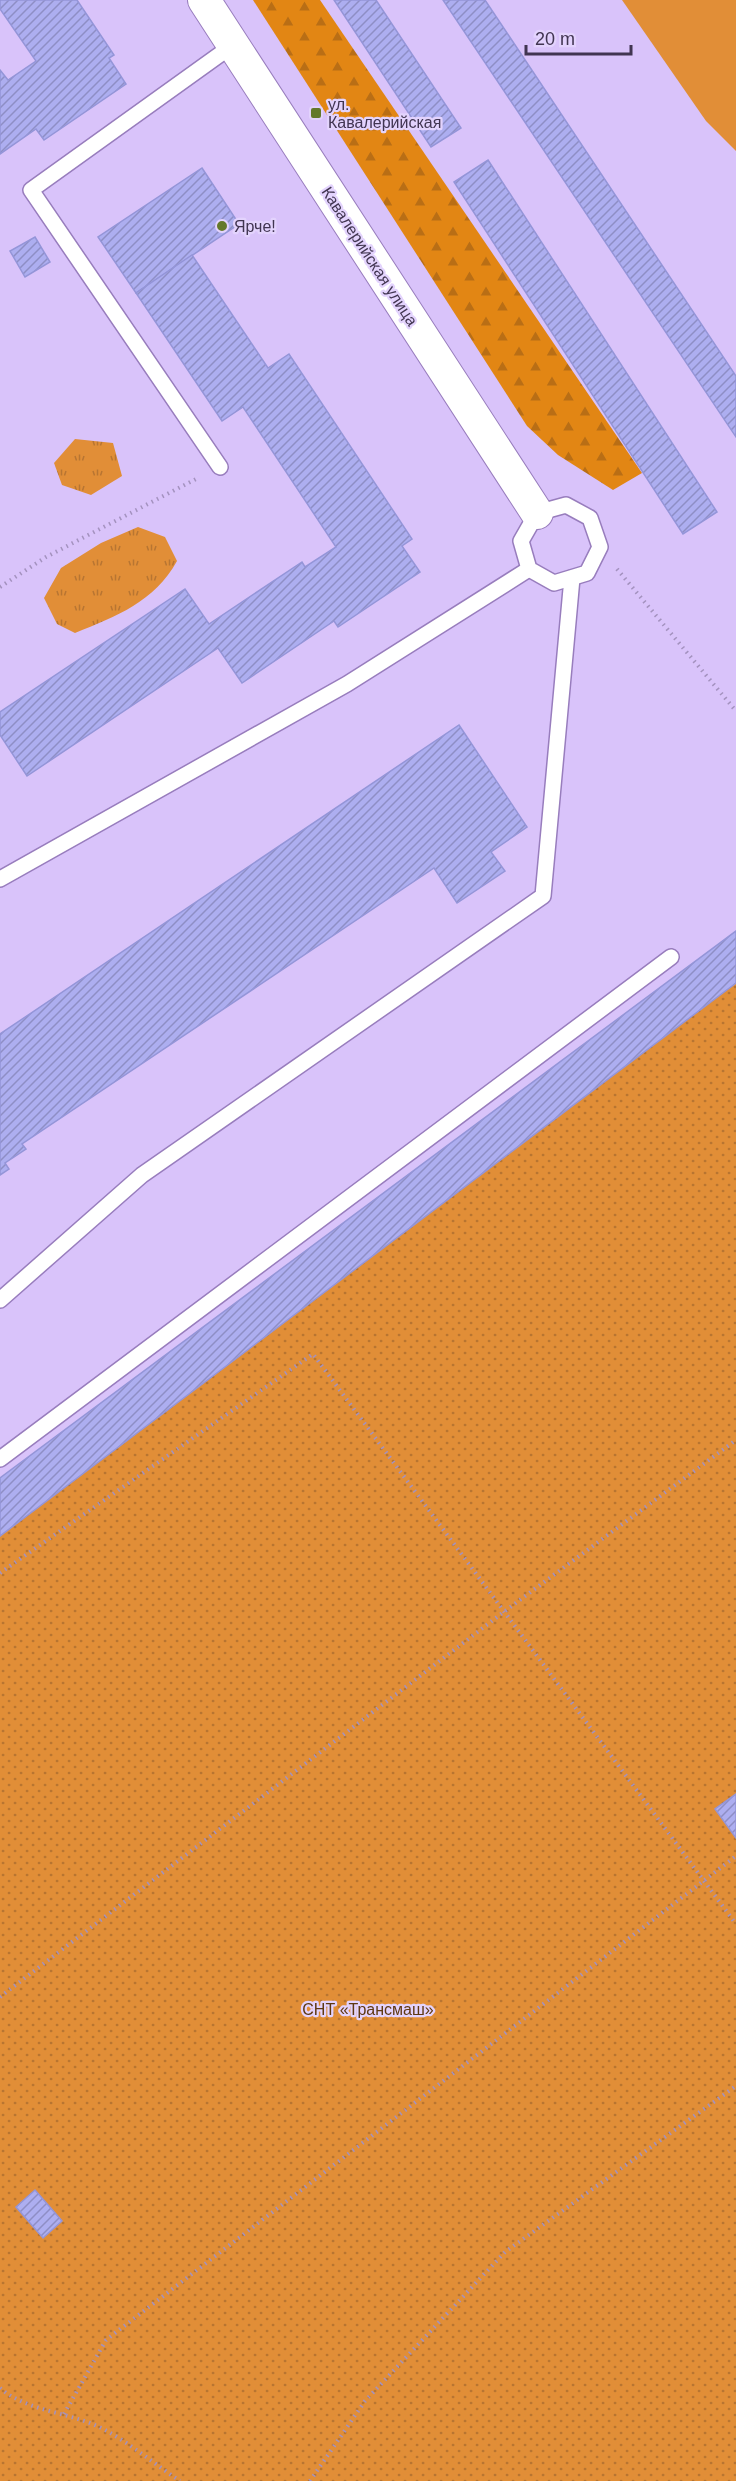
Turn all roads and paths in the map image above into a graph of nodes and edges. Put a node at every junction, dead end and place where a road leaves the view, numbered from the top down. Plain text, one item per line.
1 (204, 0) edge
2 (233, 45) junction
3 (220, 467) joint
4 (537, 513) junction
5 (600, 547) junction
6 (529, 569) junction
7 (572, 578) junction
8 (0, 587) edge
9 (736, 711) edge
10 (0, 879) edge
11 (671, 957) dead end
12 (0, 1300) edge
13 (736, 1440) edge
14 (0, 1459) edge
15 (0, 1573) edge
16 (505, 1611) junction
17 (736, 1856) edge
18 (703, 1880) junction
19 (736, 1924) edge
20 (0, 1997) edge
21 (736, 2086) edge
22 (0, 2388) edge
23 (64, 2414) junction
24 (180, 2481) edge
25 (310, 2481) edge

1 - 2 street, Кавалерийская улица
2 - 3 lane
2 - 4 street, Кавалерийская улица
3 - 8 path
4 - 5 lane
4 - 6 lane
5 - 7 lane
5 - 9 path
6 - 7 lane
6 - 10 lane
7 - 12 lane
11 - 14 lane
13 - 16 path
15 - 16 path
16 - 18 path
16 - 20 path
17 - 18 path
18 - 19 path
18 - 23 path
21 - 25 path
22 - 23 path
23 - 24 path

